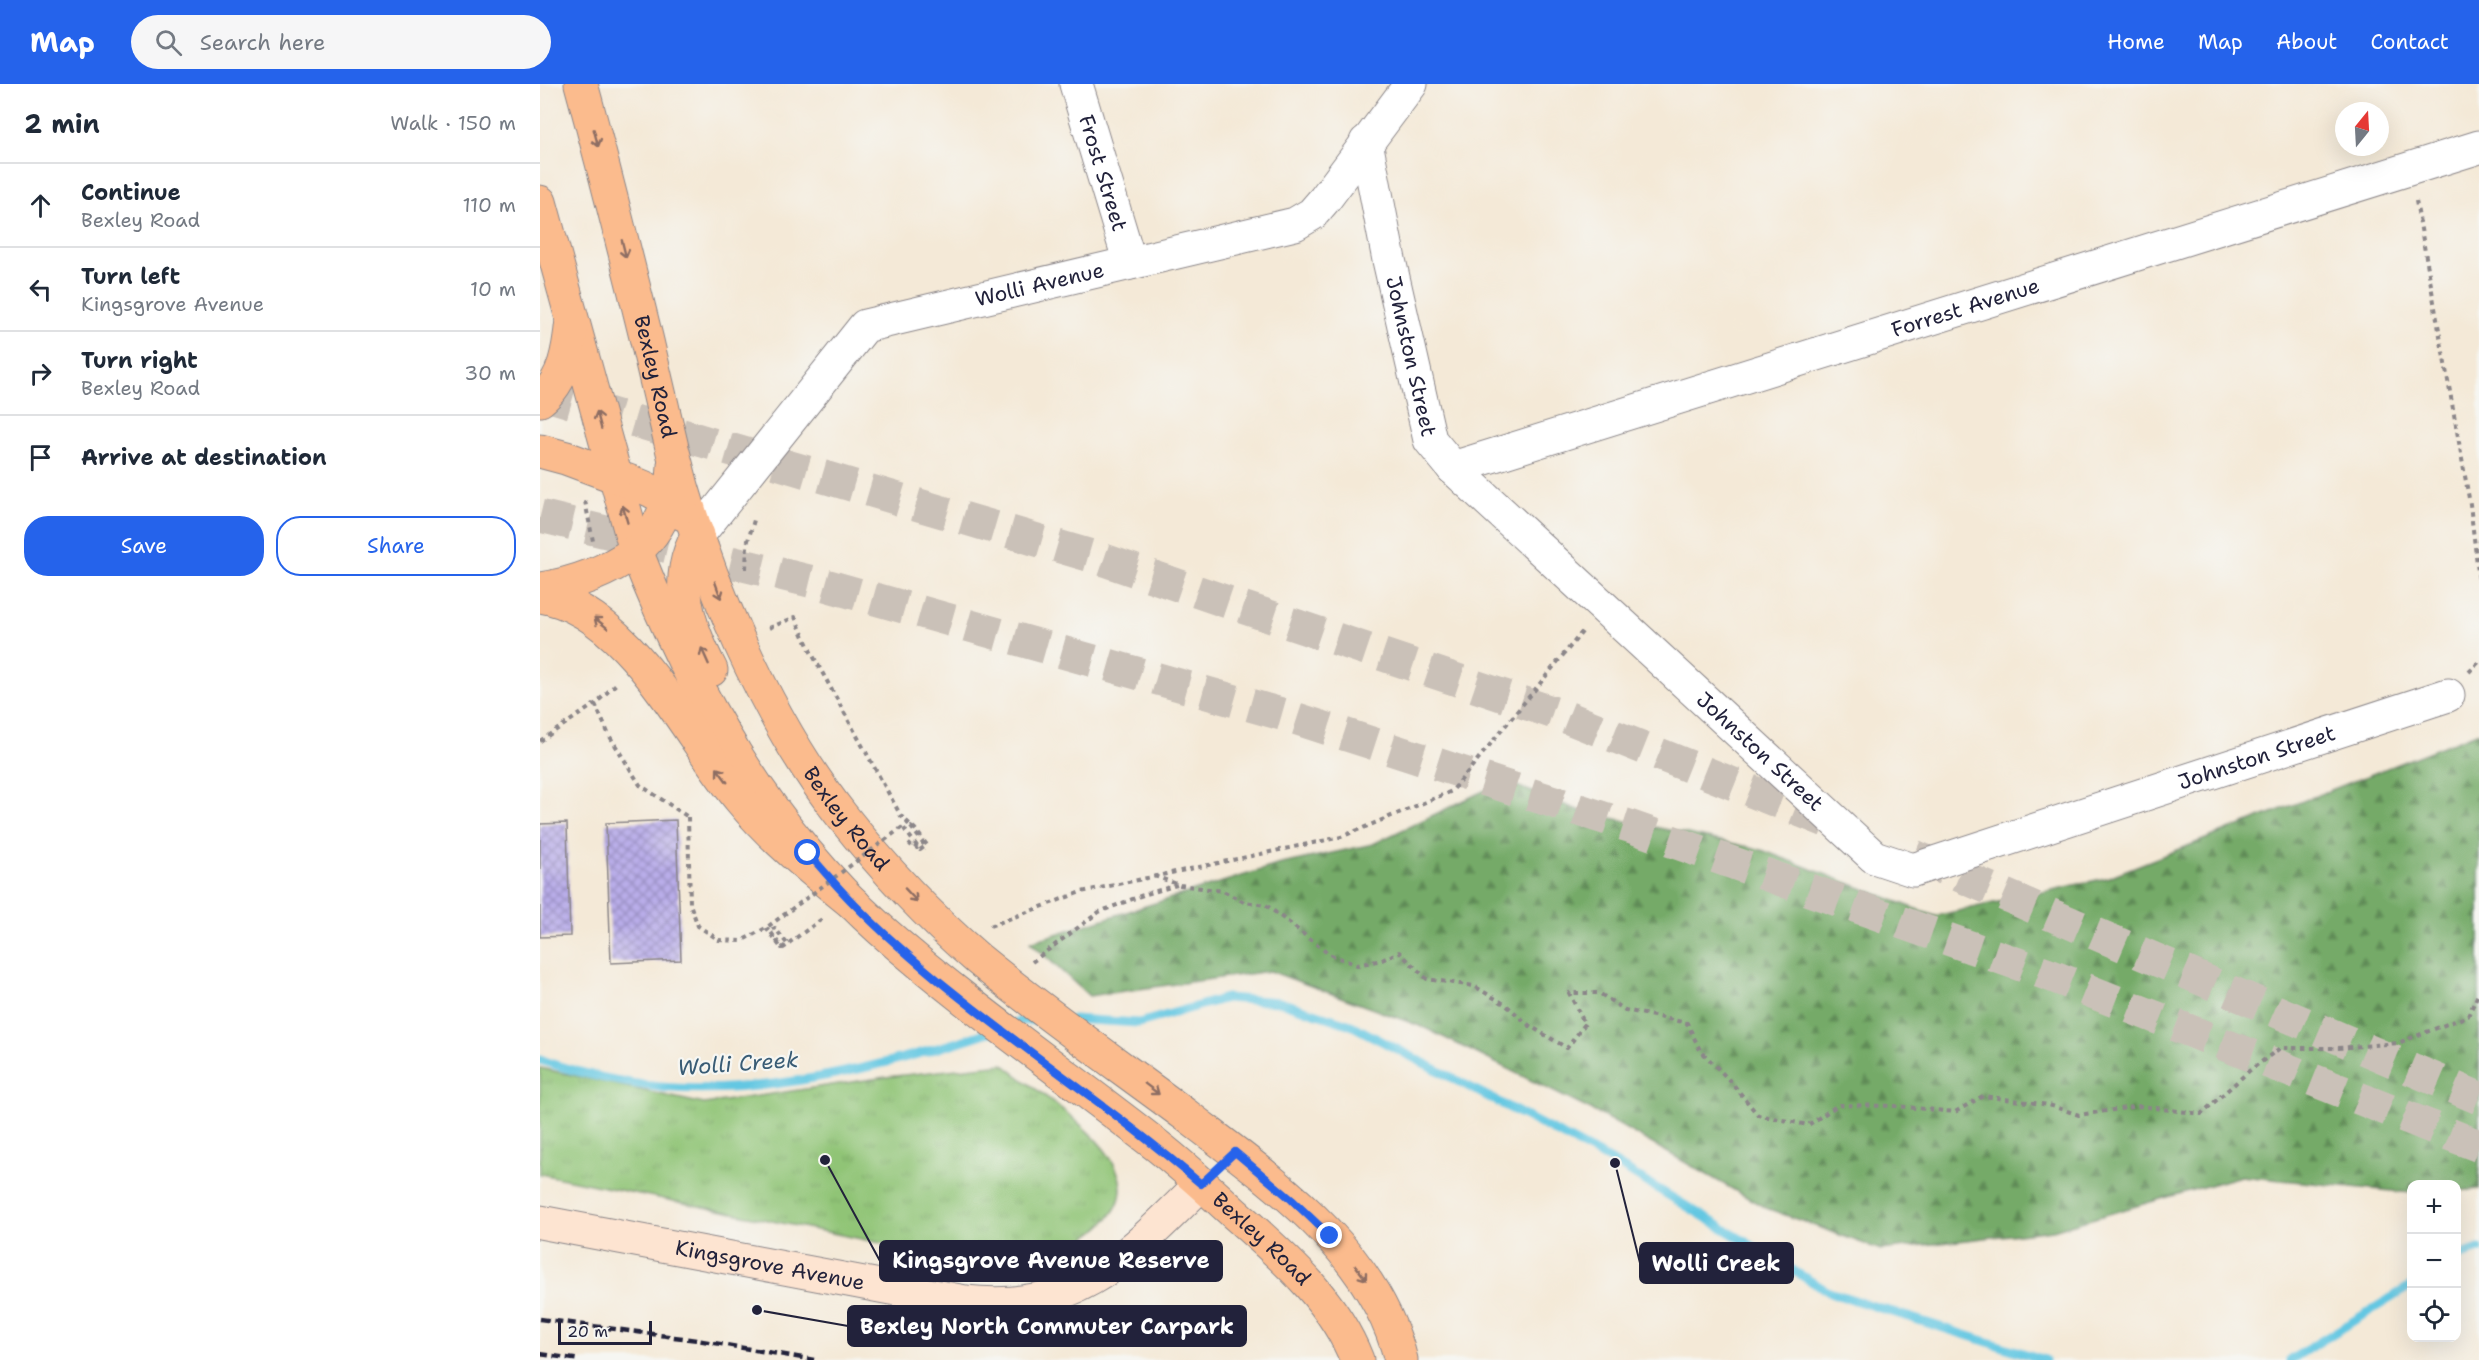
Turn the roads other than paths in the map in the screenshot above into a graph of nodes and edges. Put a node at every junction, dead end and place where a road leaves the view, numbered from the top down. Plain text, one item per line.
1 (581, 84) edge
2 (1076, 84) edge
3 (1411, 84) edge
4 (1366, 142) junction
5 (2479, 147) edge
6 (540, 202) edge
7 (1130, 263) junction
8 (572, 320) junction
9 (540, 400) edge
10 (673, 451) junction
11 (540, 452) edge
12 (1453, 468) junction
13 (614, 476) junction
14 (669, 501) junction
15 (698, 535) junction
16 (636, 551) junction
17 (540, 590) edge
18 (540, 596) edge
19 (2448, 695) dead end
20 (757, 788) junction
21 (839, 910) junction
22 (1235, 1152) junction
23 (1201, 1184) junction
24 (540, 1222) edge
25 (1357, 1360) edge
26 (1401, 1360) edge

1 -> 10 main road, Bexley Road
2 - 7 street, Frost Street
3 - 4 street, Wolli Avenue
4 - 7 street, Wolli Avenue
4 - 12 street, Johnston Street
5 - 12 street, Forrest Avenue
6 - 8 main road, Bexley Road
7 - 15 street, Wolli Avenue
8 - 9 main road
13 -> 8 main road, Bexley Road
10 - 14 main road
10 - 15 main road, Bexley Road
11 - 13 main road
12 - 19 street, Johnston Street
13 - 14 main road
16 -> 13 main road, Bexley Road
14 - 15 main road
14 - 16 main road
20 -> 15 main road
15 -> 22 main road, Bexley Road
16 - 17 main road
16 - 20 main road, Bexley Road
21 -> 18 main road
20 - 21 main road, Bexley Road
21 - 23 main road, Bexley Road
22 - 23 main road, Kingsgrove Avenue
22 -> 26 main road, Bexley Road
23 - 24 main road, Kingsgrove Avenue
23 - 25 main road, Bexley Road

